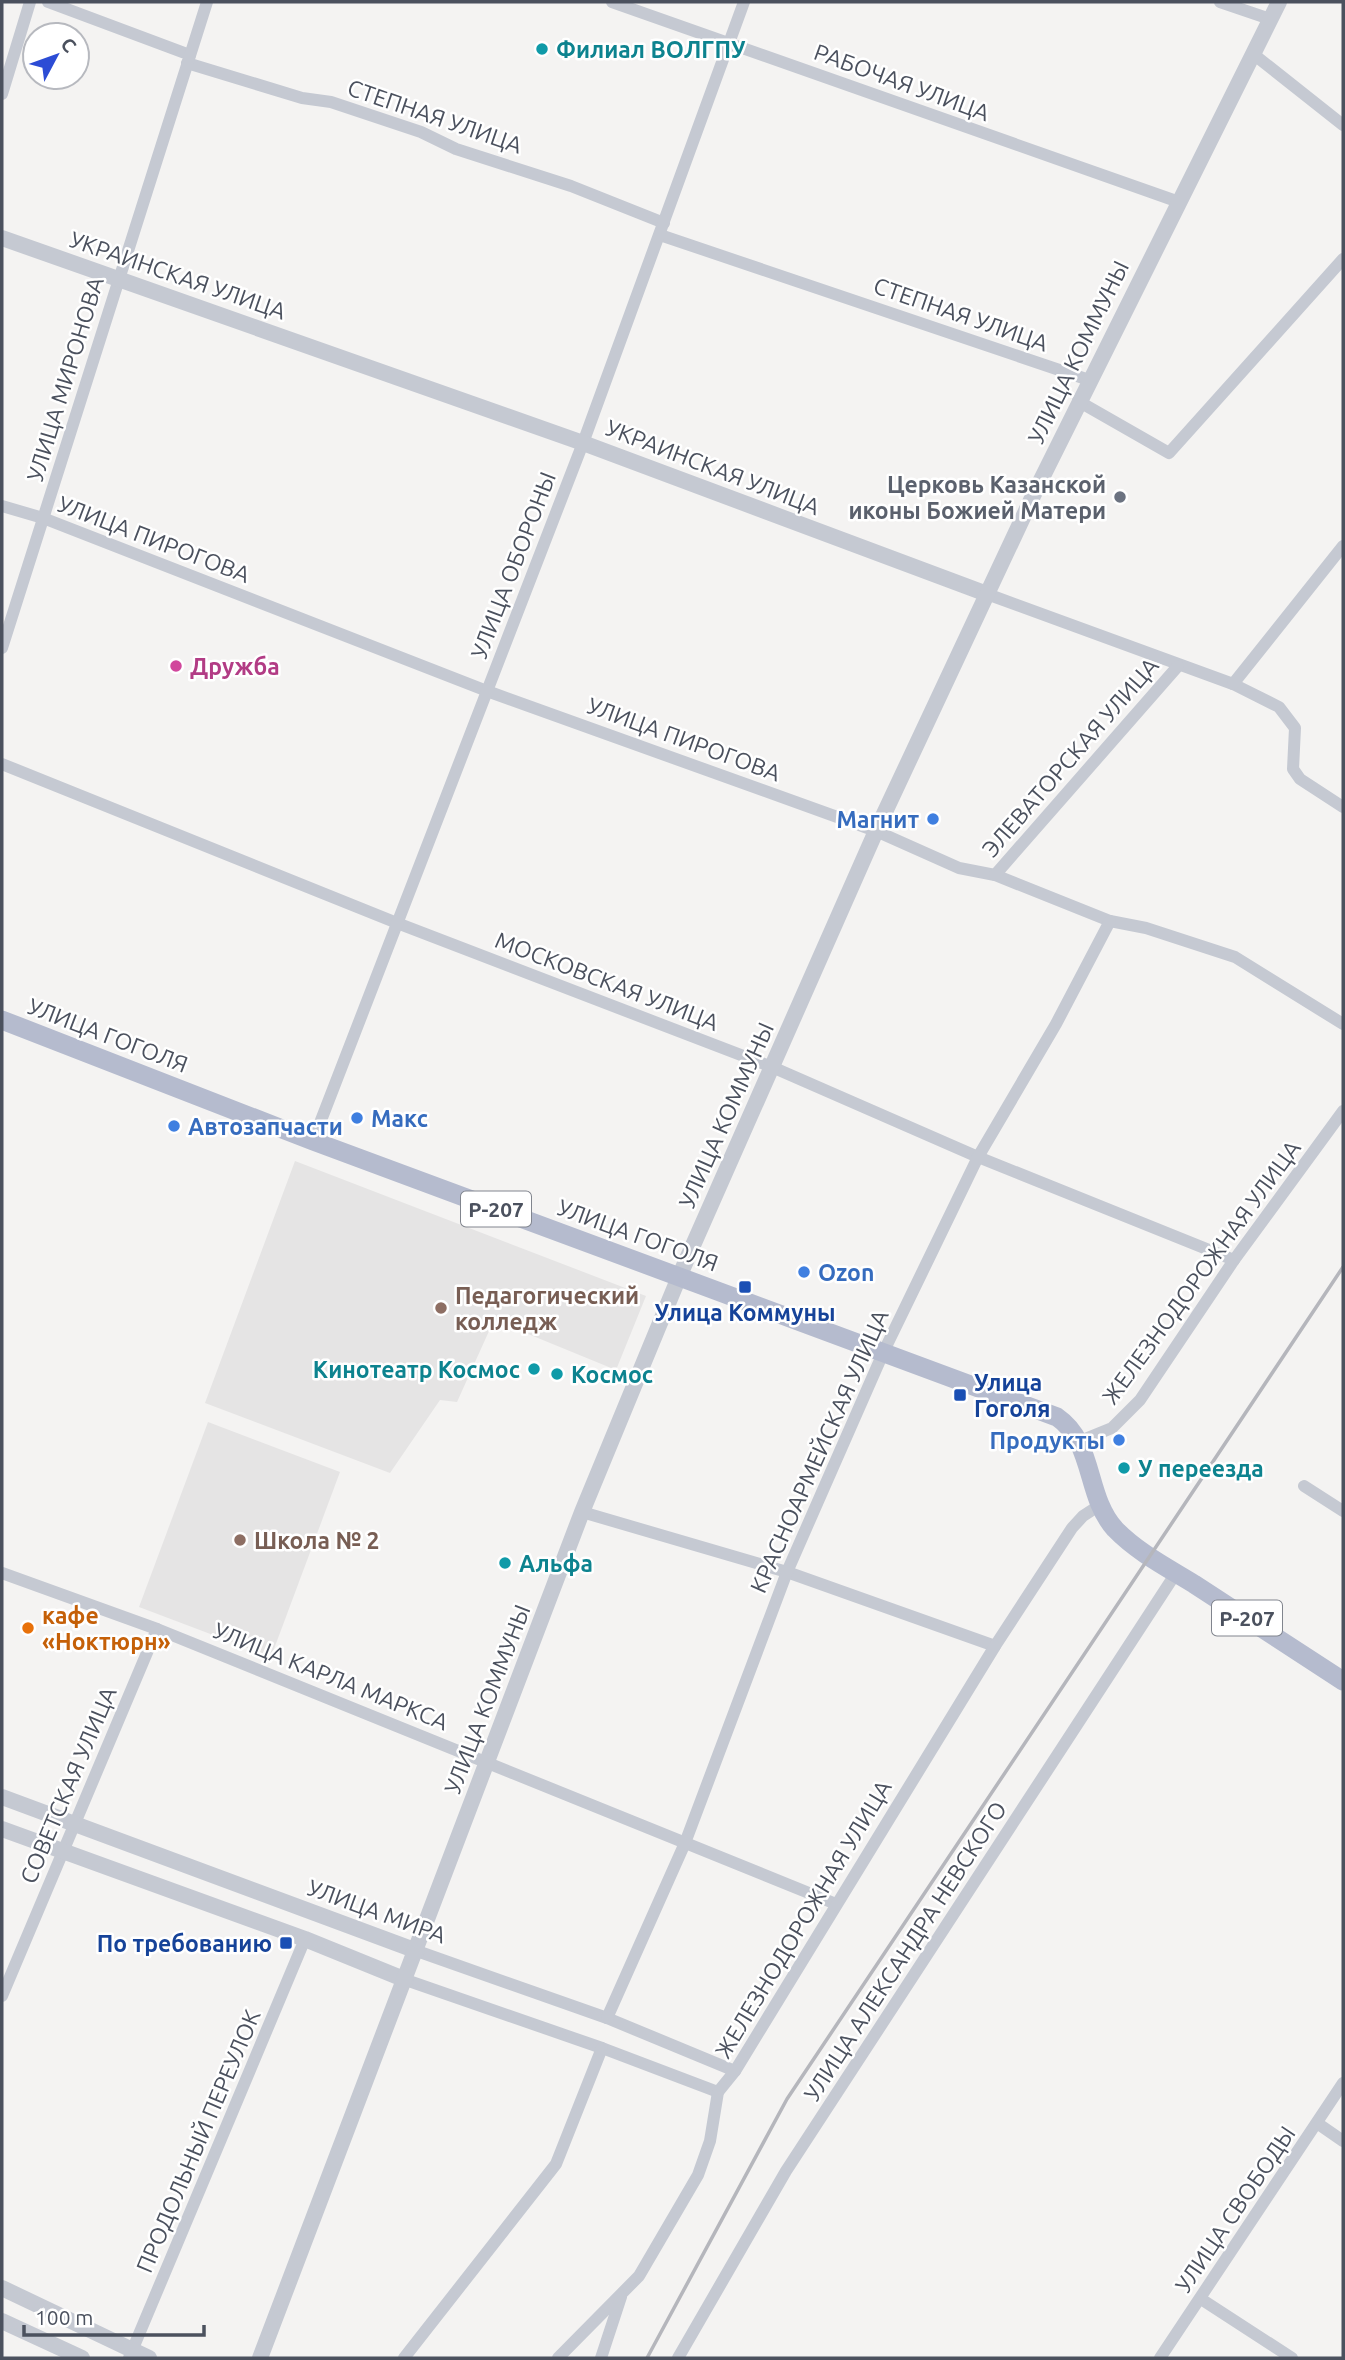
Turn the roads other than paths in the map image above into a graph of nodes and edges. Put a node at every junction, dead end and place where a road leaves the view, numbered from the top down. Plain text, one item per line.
1 (30, 2) edge
2 (48, 2) edge
3 (207, 2) edge
4 (612, 2) edge
5 (744, 2) edge
6 (1220, 2) edge
7 (1279, 2) edge
8 (1270, 19) junction
9 (728, 42) junction
10 (1252, 53) junction
11 (189, 59) junction
12 (2, 94) edge
13 (1343, 125) edge
14 (1179, 202) junction
15 (662, 229) junction
16 (2, 238) edge
17 (1343, 259) edge
18 (118, 277) junction
19 (1089, 380) junction
20 (1078, 401) junction
21 (583, 443) junction
22 (2, 506) edge
23 (43, 519) junction
24 (1343, 546) edge
25 (986, 594) junction
26 (2, 648) edge
27 (1178, 666) junction
28 (1233, 684) junction
29 (487, 691) junction
30 (2, 764) edge
31 (1343, 807) edge
32 (876, 831) junction
33 (995, 875) junction
34 (1110, 921) junction
35 (397, 923) junction
36 (2, 1020) edge
37 (1343, 1024) edge
38 (772, 1067) junction
39 (1343, 1111) edge
40 (313, 1141) junction
41 (978, 1157) junction
42 (1234, 1260) junction
43 (679, 1277) junction
44 (884, 1351) junction
45 (1080, 1441) junction
46 (1304, 1486) dead end
47 (1100, 1505) junction
48 (1343, 1511) edge
49 (582, 1512) junction
50 (787, 1572) junction
51 (2, 1573) edge
52 (1176, 1573) junction
53 (156, 1629) junction
54 (995, 1646) junction
55 (1343, 1681) edge
56 (487, 1762) junction
57 (2, 1797) edge
58 (74, 1823) junction
59 (2, 1829) edge
60 (685, 1843) junction
61 (64, 1851) junction
62 (836, 1904) junction
63 (306, 1939) junction
64 (417, 1951) junction
65 (406, 1980) junction
66 (2, 1996) edge
67 (607, 2018) junction
68 (602, 2048) junction
69 (735, 2071) junction
70 (1343, 2083) edge
71 (718, 2092) junction
72 (1317, 2123) junction
73 (1343, 2141) edge
74 (2, 2288) edge
75 (622, 2294) junction
76 (1200, 2299) junction
77 (2, 2321) edge
78 (131, 2355) edge
79 (82, 2358) edge
80 (149, 2358) edge
81 (260, 2358) edge
82 (404, 2358) edge
83 (558, 2358) edge
84 (601, 2358) edge
85 (678, 2358) edge
86 (1160, 2358) edge
87 (1292, 2358) edge

1 - 12 street
2 - 11 street, СТЕПНАЯ УЛИЦА
3 - 11 street, УЛИЦА МИРОНОВА
4 - 9 street, РАБОЧАЯ УЛИЦА
5 - 9 street, УЛИЦА ОБОРОНЫ
6 - 8 street
7 - 8 street, УЛИЦА КОММУНЫ
8 - 10 street, УЛИЦА КОММУНЫ
9 - 14 street, РАБОЧАЯ УЛИЦА
9 - 15 street, УЛИЦА ОБОРОНЫ
10 - 13 street
10 - 14 street, УЛИЦА КОММУНЫ
11 - 15 street, СТЕПНАЯ УЛИЦА
11 - 18 street, УЛИЦА МИРОНОВА
14 - 19 street, УЛИЦА КОММУНЫ
15 - 19 street, СТЕПНАЯ УЛИЦА
15 - 21 street, УЛИЦА ОБОРОНЫ
16 - 18 street, УКРАИНСКАЯ УЛИЦА
17 - 20 street
18 - 21 street, УКРАИНСКАЯ УЛИЦА
18 - 23 street, УЛИЦА МИРОНОВА
19 - 20 street, УЛИЦА КОММУНЫ
20 - 25 street, УЛИЦА КОММУНЫ
21 - 25 street, УКРАИНСКАЯ УЛИЦА
21 - 29 street, УЛИЦА ОБОРОНЫ
22 - 23 street, УЛИЦА ПИРОГОВА
23 - 26 street, УЛИЦА МИРОНОВА
23 - 29 street, УЛИЦА ПИРОГОВА
24 - 28 street
25 - 27 street, УКРАИНСКАЯ УЛИЦА
25 - 32 street, УЛИЦА КОММУНЫ
27 - 28 street, УКРАИНСКАЯ УЛИЦА
27 - 33 street, ЭЛЕВАТОРСКАЯ УЛИЦА
28 - 31 street, УКРАИНСКАЯ УЛИЦА
29 - 32 street, УЛИЦА ПИРОГОВА
29 - 35 street, УЛИЦА ОБОРОНЫ
30 - 35 street, МОСКОВСКАЯ УЛИЦА
32 - 33 street, УЛИЦА ПИРОГОВА
32 - 38 street, УЛИЦА КОММУНЫ
33 - 34 street, УЛИЦА ПИРОГОВА
34 - 37 street, УЛИЦА ПИРОГОВА
34 - 41 street, КРАСНОАРМЕЙСКАЯ УЛИЦА
35 - 38 street, МОСКОВСКАЯ УЛИЦА
35 - 40 street, УЛИЦА ОБОРОНЫ
36 - 40 main road, УЛИЦА ГОГОЛЯ / Р-207
38 - 41 street, МОСКОВСКАЯ УЛИЦА
38 - 43 street, УЛИЦА КОММУНЫ
39 - 42 street, ЖЕЛЕЗНОДОРОЖНАЯ УЛИЦА
40 - 43 main road, УЛИЦА ГОГОЛЯ / Р-207
41 - 42 street, МОСКОВСКАЯ УЛИЦА
41 - 44 street, КРАСНОАРМЕЙСКАЯ УЛИЦА
42 - 45 street, ЖЕЛЕЗНОДОРОЖНАЯ УЛИЦА
43 - 44 main road, УЛИЦА ГОГОЛЯ / Р-207
43 - 49 street, УЛИЦА КОММУНЫ
44 - 45 main road, УЛИЦА ГОГОЛЯ / Р-207
44 - 50 street, КРАСНОАРМЕЙСКАЯ УЛИЦА
45 - 47 main road, УЛИЦА ГОГОЛЯ / Р-207
46 - 48 street
47 - 52 main road, УЛИЦА ГОГОЛЯ / Р-207
47 - 54 street, ЖЕЛЕЗНОДОРОЖНАЯ УЛИЦА
49 - 50 street
49 - 56 street, УЛИЦА КОММУНЫ
50 - 54 street
50 - 60 street, КРАСНОАРМЕЙСКАЯ УЛИЦА
51 - 53 street, УЛИЦА КАРЛА МАРКСА
52 - 55 main road, Р-207
52 - 85 street, УЛИЦА АЛЕКСАНДРА НЕВСКОГО
53 - 56 street, УЛИЦА КАРЛА МАРКСА
53 - 58 street, СОВЕТСКАЯ УЛИЦА
54 - 62 street, ЖЕЛЕЗНОДОРОЖНАЯ УЛИЦА
56 - 60 street, УЛИЦА КАРЛА МАРКСА
56 - 64 street, УЛИЦА КОММУНЫ
57 - 58 street, УЛИЦА МИРА
58 - 61 street, СОВЕТСКАЯ УЛИЦА
58 - 64 street, УЛИЦА МИРА
59 - 61 street
60 - 62 street, УЛИЦА КАРЛА МАРКСА
60 - 67 street, КРАСНОАРМЕЙСКАЯ УЛИЦА
61 - 63 street
61 - 66 street, СОВЕТСКАЯ УЛИЦА
62 - 69 street, ЖЕЛЕЗНОДОРОЖНАЯ УЛИЦА
63 - 65 street
63 - 78 street, ПРОДОЛЬНЫЙ ПЕРЕУЛОК
64 - 65 street, УЛИЦА КОММУНЫ
64 - 67 street, УЛИЦА МИРА
65 - 68 street
65 - 81 street, УЛИЦА КОММУНЫ
67 - 69 street, УЛИЦА МИРА
68 - 71 street
68 - 82 street
69 - 71 street, ЖЕЛЕЗНОДОРОЖНАЯ УЛИЦА
70 - 72 street, УЛИЦА СВОБОДЫ
71 - 75 street, ЖЕЛЕЗНОДОРОЖНАЯ УЛИЦА
72 - 73 street
72 - 76 street, УЛИЦА СВОБОДЫ
74 - 78 street
75 - 83 street, ЖЕЛЕЗНОДОРОЖНАЯ УЛИЦА
75 - 84 street
76 - 86 street, УЛИЦА СВОБОДЫ
76 - 87 street
77 - 79 street
78 - 80 street

